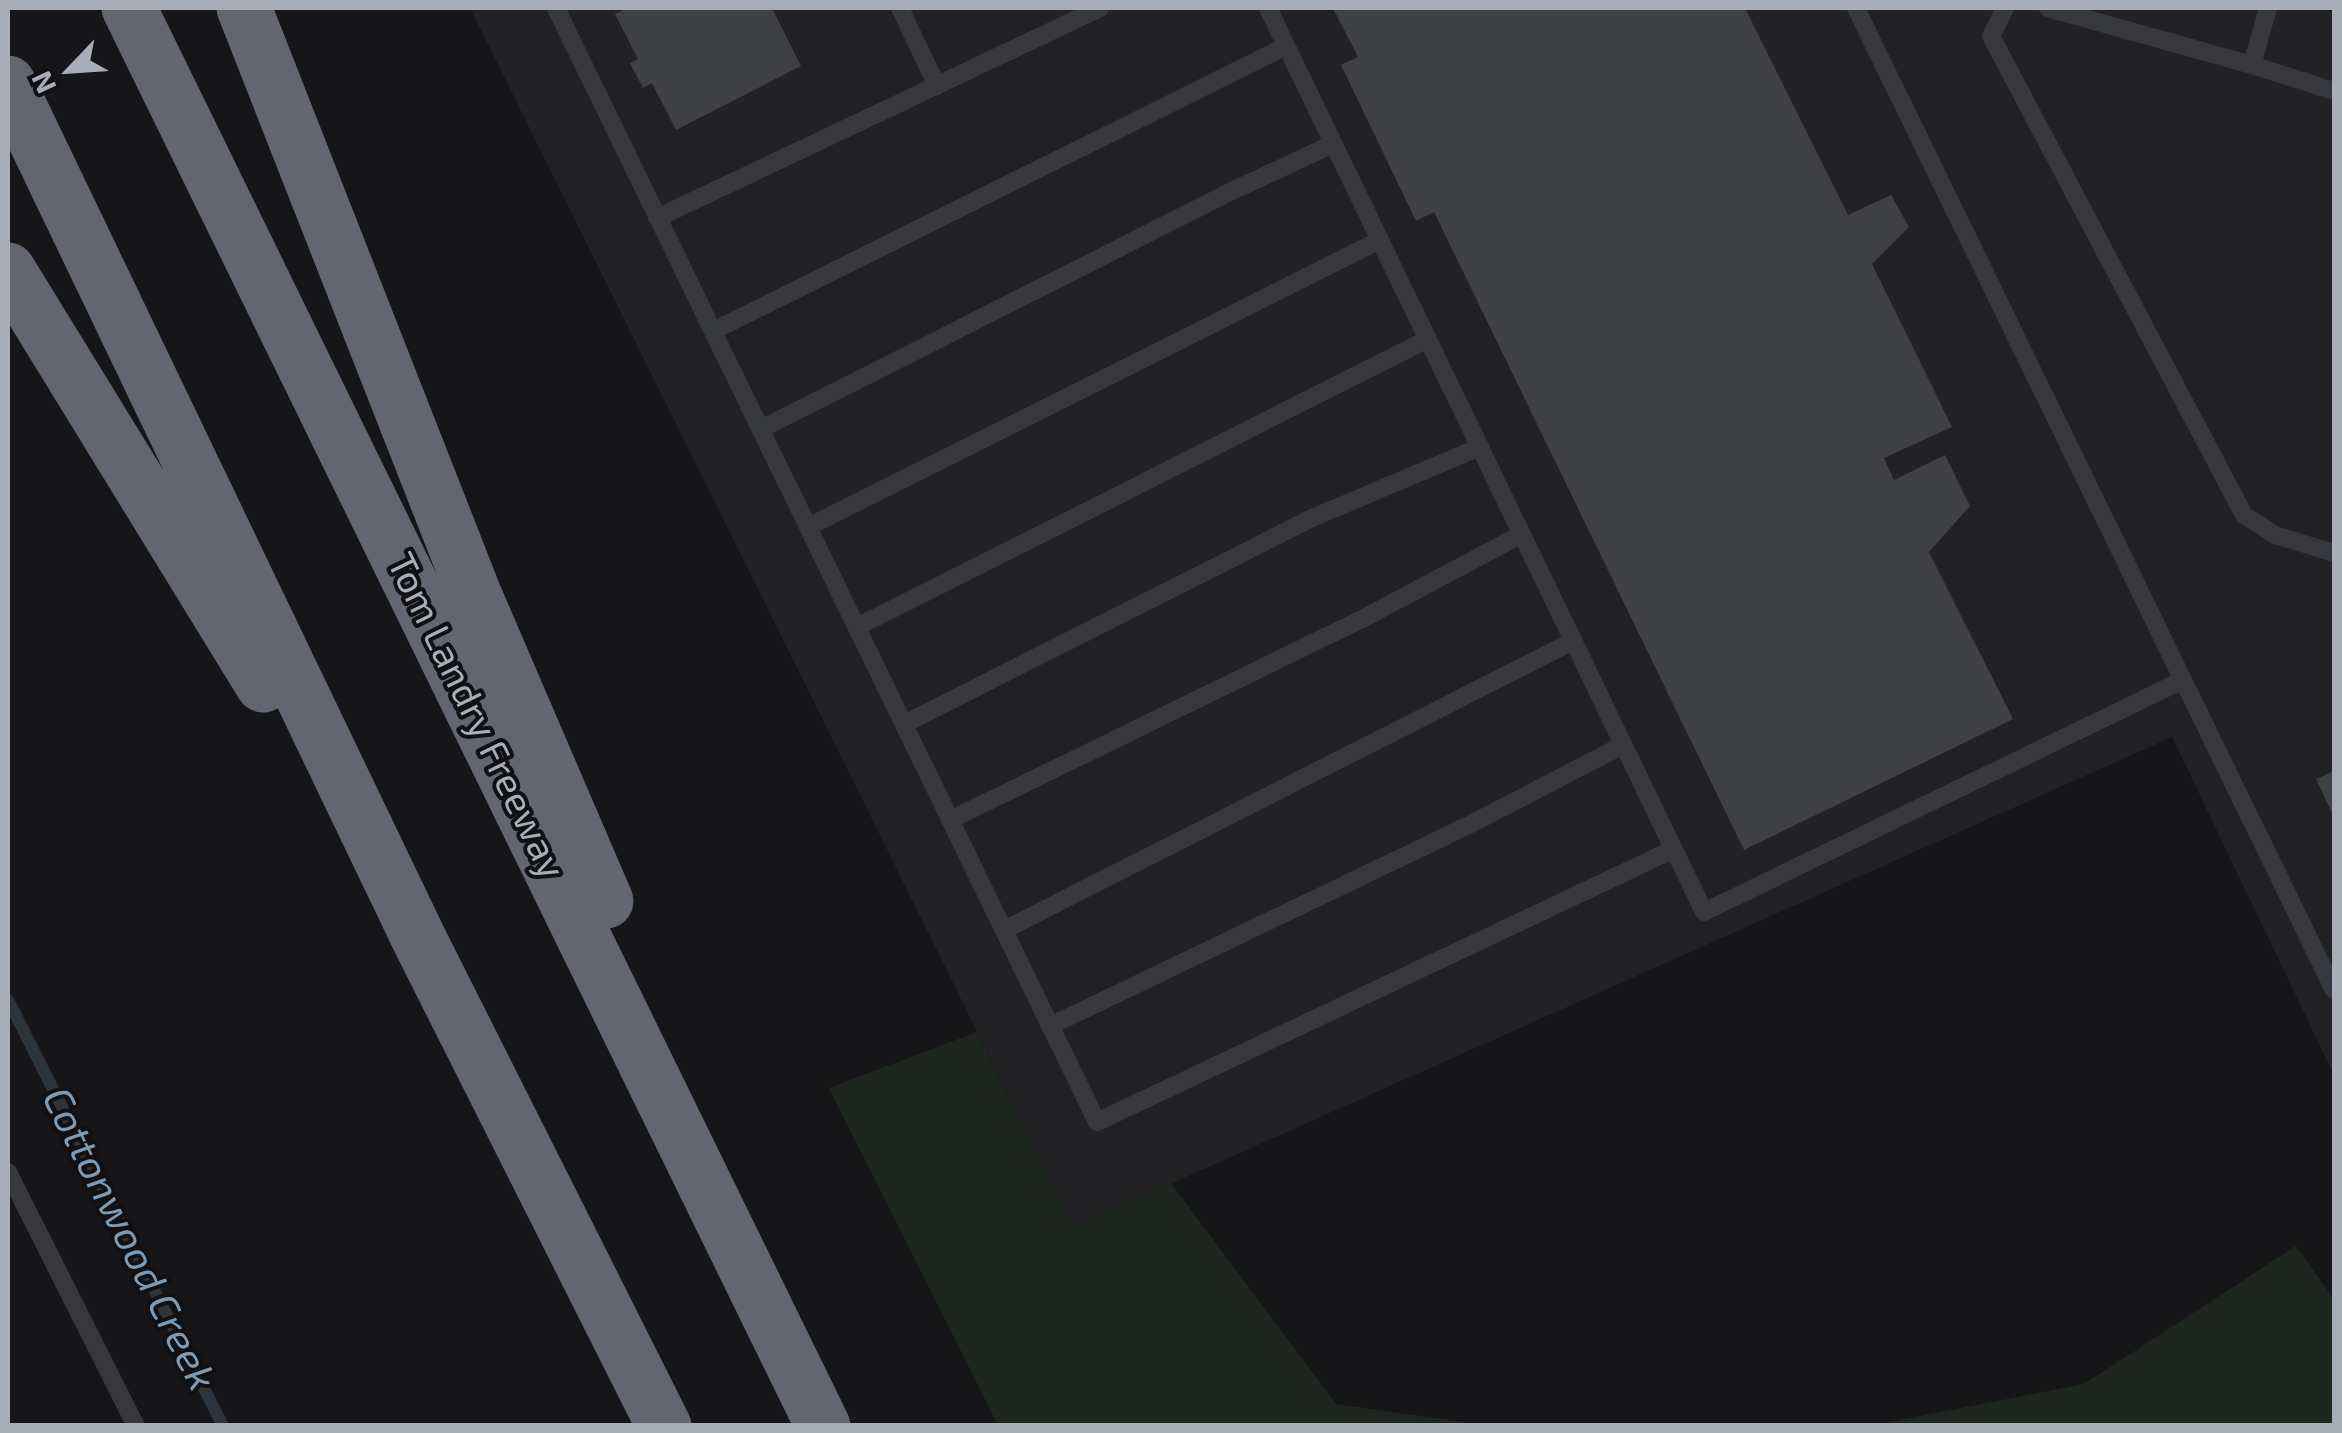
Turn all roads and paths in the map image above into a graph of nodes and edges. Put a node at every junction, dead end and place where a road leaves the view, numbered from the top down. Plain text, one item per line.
1 (129, 8) edge
2 (244, 8) edge
3 (556, 8) edge
4 (900, 8) edge
5 (1100, 8) edge
6 (1268, 8) edge
7 (1856, 8) edge
8 (2004, 8) edge
9 (2048, 8) edge
10 (2268, 8) edge
11 (1286, 46) junction
12 (2252, 65) junction
13 (8, 83) edge
14 (937, 86) junction
15 (2334, 91) edge
16 (1333, 144) junction
17 (657, 218) junction
18 (1380, 240) junction
19 (8, 270) edge
20 (713, 331) junction
21 (1428, 339) junction
22 (761, 429) junction
23 (1480, 447) junction
24 (808, 527) junction
25 (1522, 534) junction
26 (2334, 554) edge
27 (857, 627) junction
28 (1573, 641) junction
29 (2183, 680) junction
30 (904, 724) junction
31 (1623, 745) junction
32 (950, 820) junction
33 (1674, 850) junction
34 (1004, 930) junction
35 (419, 939) junction
36 (2334, 990) edge
37 (1050, 1026) junction
38 (8, 1172) edge
39 (822, 1422) edge
40 (136, 1426) edge
41 (664, 1426) edge

1 - 39 highway, Tom Landry Freeway
2 - 39 highway
3 - 17 lane
4 - 14 lane
5 - 14 lane
6 - 11 lane
7 - 29 lane
8 - 26 lane
9 - 12 lane
10 - 12 lane
11 - 16 lane
11 - 20 lane
12 - 15 lane
13 - 35 highway
14 - 17 lane
16 - 18 lane
16 - 22 lane
17 - 20 lane
18 - 21 lane
18 - 24 lane
19 - 35 highway
20 - 22 lane
21 - 23 lane
21 - 27 lane
22 - 24 lane
23 - 25 lane
23 - 30 lane
24 - 27 lane
25 - 28 lane
25 - 32 lane
27 - 30 lane
28 - 31 lane
28 - 34 lane
29 - 33 lane
29 - 36 lane
30 - 32 lane
31 - 33 lane
31 - 37 lane
32 - 34 lane
33 - 37 lane
34 - 37 lane
35 - 41 highway
38 - 40 lane

